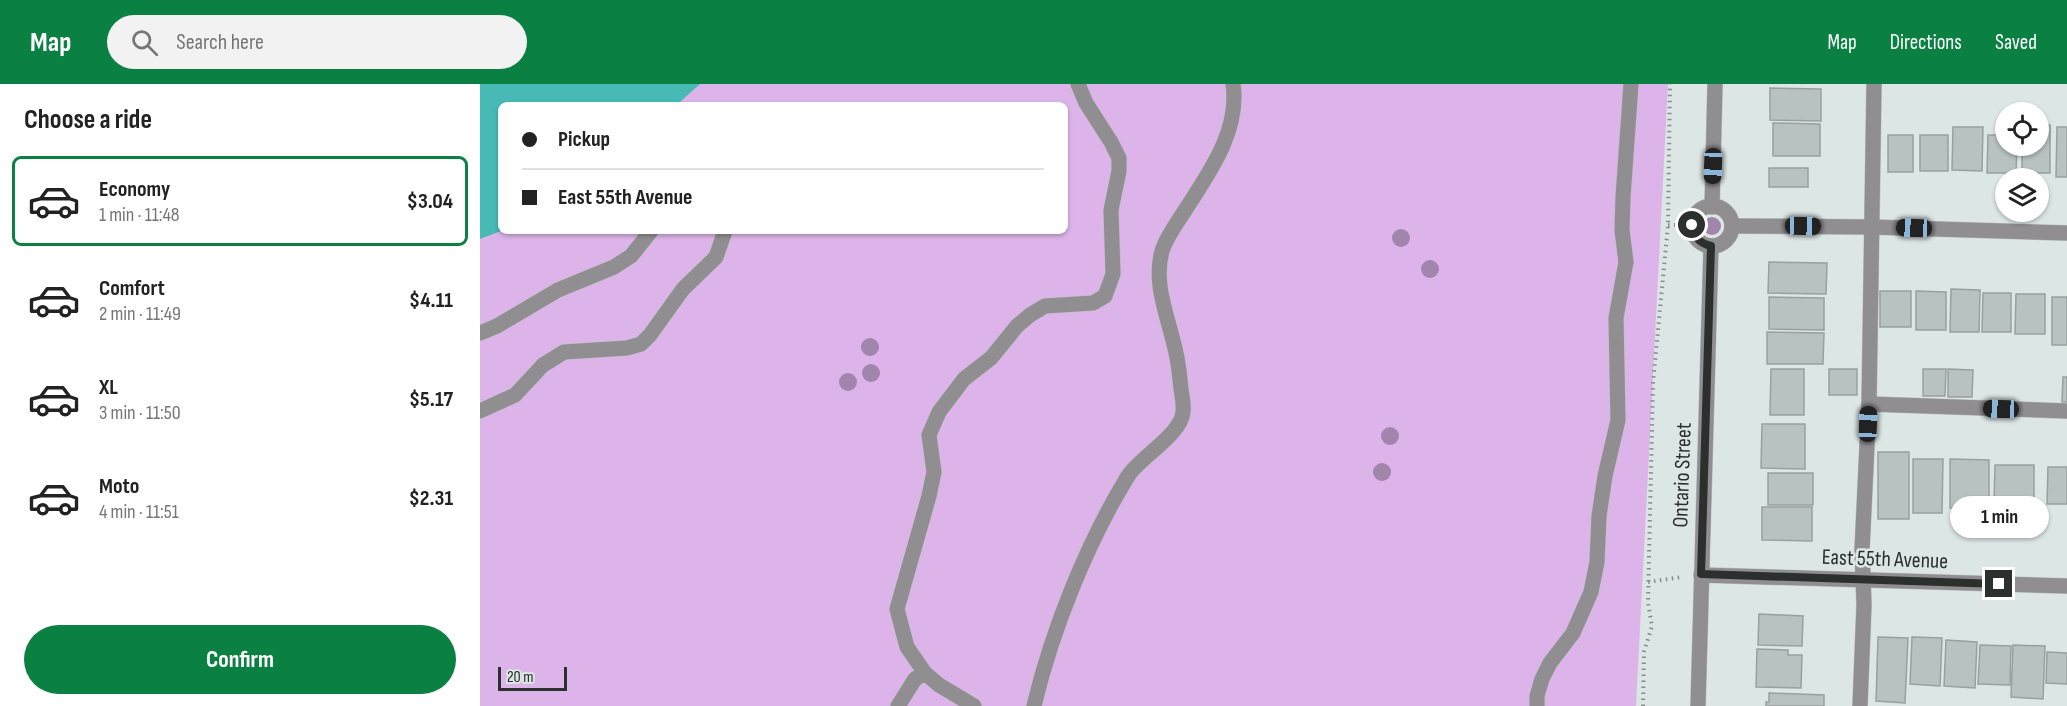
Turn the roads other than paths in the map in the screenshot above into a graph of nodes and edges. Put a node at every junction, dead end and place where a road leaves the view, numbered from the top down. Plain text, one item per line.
1 (1078, 84) edge
2 (1233, 84) edge
3 (1631, 84) edge
4 (1715, 84) edge
5 (1874, 84) edge
6 (1712, 207) junction
7 (1732, 226) junction
8 (1871, 227) junction
9 (2067, 233) edge
10 (649, 234) edge
11 (725, 234) edge
12 (1711, 246) junction
13 (480, 333) edge
14 (1869, 404) junction
15 (480, 411) edge
16 (2067, 411) edge
17 (1701, 574) junction
18 (1863, 580) junction
19 (2067, 586) edge
20 (925, 673) junction
21 (898, 706) edge
22 (974, 706) edge
23 (1034, 706) edge
24 (1537, 706) edge
25 (1698, 706) edge
26 (1860, 706) edge

1 - 20 street
2 - 23 street
3 - 24 street
4 - 6 street
5 - 8 street
6 - 7 street
6 - 12 street
7 - 8 street
7 - 12 street
8 - 9 street
8 - 14 street
10 - 13 street
11 - 15 street
12 - 17 street, Ontario Street
14 - 16 street
14 - 18 street
17 - 18 street, East 55th Avenue
17 - 25 street, Ontario Street
18 - 19 street, East 55th Avenue
18 - 26 street
20 - 21 street
20 - 22 street

